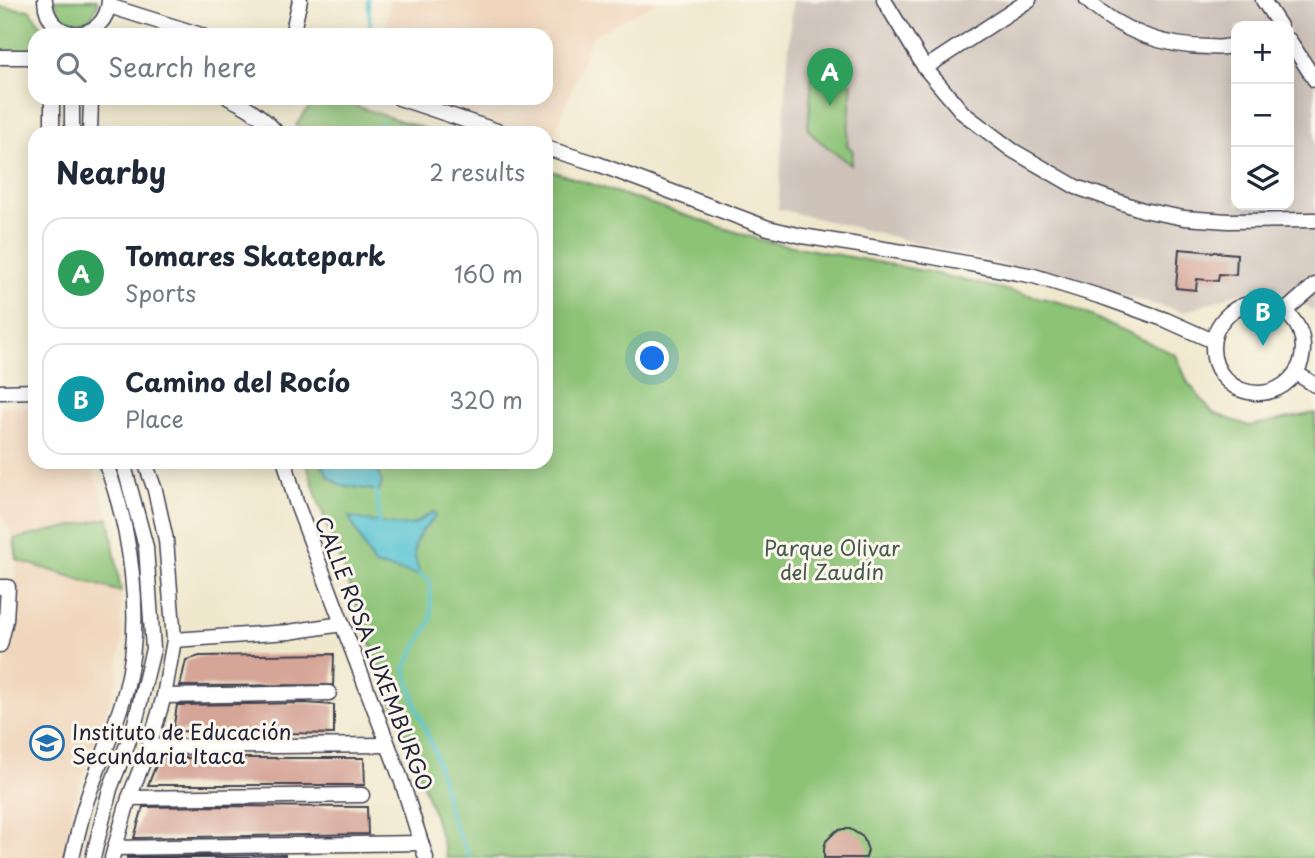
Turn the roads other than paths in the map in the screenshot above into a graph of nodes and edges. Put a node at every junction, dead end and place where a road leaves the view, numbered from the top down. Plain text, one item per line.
1 (45, 0) edge
2 (300, 0) edge
3 (884, 0) edge
4 (1029, 0) edge
5 (1087, 0) edge
6 (1263, 0) edge
7 (109, 3) edge
8 (1274, 21) edge
9 (54, 28) edge
10 (98, 28) edge
11 (181, 28) edge
12 (294, 28) edge
13 (1231, 47) edge
14 (1294, 48) edge
15 (0, 57) edge
16 (28, 57) edge
17 (925, 68) junction
18 (1315, 80) edge
19 (52, 105) edge
20 (72, 105) edge
21 (91, 105) edge
22 (242, 105) edge
23 (420, 105) edge
24 (52, 126) edge
25 (72, 126) edge
26 (90, 126) edge
27 (271, 126) edge
28 (482, 126) edge
29 (553, 150) edge
30 (1311, 223) edge
31 (1315, 285) edge
32 (1284, 311) junction
33 (1300, 332) junction
34 (1315, 338) edge
35 (1213, 341) junction
36 (1296, 373) junction
37 (1315, 385) edge
38 (28, 391) edge
39 (0, 392) edge
40 (107, 469) edge
41 (125, 469) edge
42 (148, 469) edge
43 (287, 469) edge
44 (0, 587) edge
45 (342, 624) junction
46 (174, 640) junction
47 (0, 646) edge
48 (329, 693) dead end
49 (164, 696) junction
50 (388, 745) junction
51 (149, 747) junction
52 (362, 795) dead end
53 (129, 798) junction
54 (421, 843) junction
55 (114, 853) edge
56 (72, 858) edge
57 (93, 858) edge
58 (426, 858) edge

1 - 9 street
2 - 12 street
3 - 17 street
4 - 17 street
5 - 13 street
6 - 8 street
7 - 10 street
7 - 11 street
14 - 18 street
15 - 16 street
17 - 30 street
19 - 24 street
20 - 25 street
21 - 26 street
22 - 27 street
23 - 28 street
29 - 35 street
31 - 32 street
32 - 33 street
32 - 35 street
33 - 34 street
33 - 36 street
35 - 36 street
36 - 37 street
38 - 39 street
40 - 56 street
41 - 57 street
42 - 46 street
43 - 45 street, CALLE ROSA LUXEMBURGO
44 - 47 street
45 - 46 street
45 - 50 street, CALLE ROSA LUXEMBURGO
46 - 49 street
48 - 49 street
49 - 51 street
50 - 51 street
50 - 54 street, CALLE ROSA LUXEMBURGO
51 - 53 street
52 - 53 street
53 - 55 street
54 - 55 street
54 - 58 street, CALLE ROSA LUXEMBURGO

